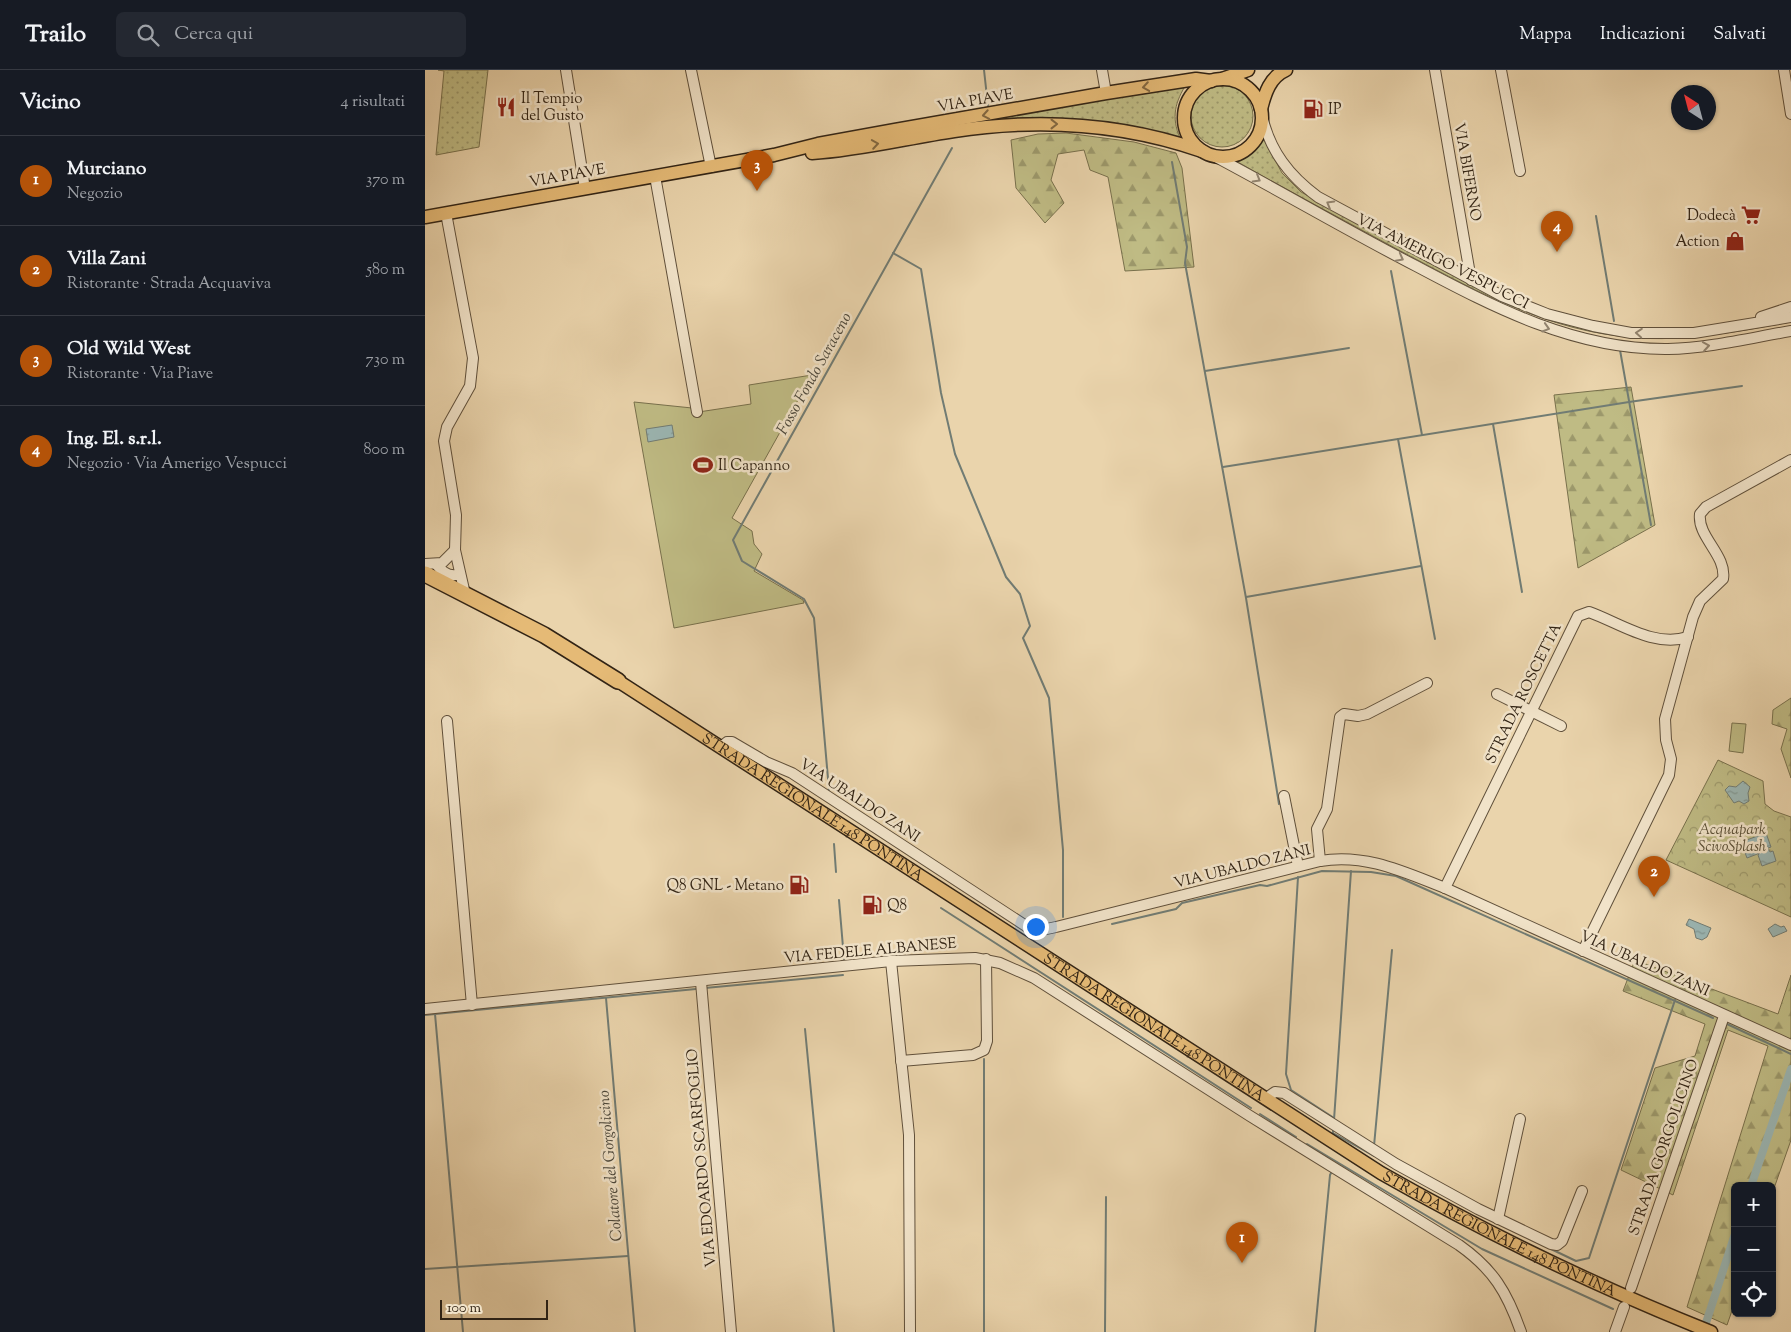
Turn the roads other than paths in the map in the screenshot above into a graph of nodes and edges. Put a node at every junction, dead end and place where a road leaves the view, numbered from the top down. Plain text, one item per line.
1 (566, 70) edge
2 (691, 70) edge
3 (1102, 70) edge
4 (1248, 70) edge
5 (1286, 70) edge
6 (1435, 70) edge
7 (1501, 70) edge
8 (1784, 70) edge
9 (1217, 80) junction
10 (1107, 92) junction
11 (1261, 112) junction
12 (1791, 114) edge
13 (1201, 151) junction
14 (775, 156) junction
15 (1214, 156) junction
16 (711, 166) junction
17 (1520, 171) dead end
18 (655, 176) junction
19 (585, 189) junction
20 (446, 213) junction
21 (425, 217) edge
22 (1471, 280) junction
23 (1791, 307) edge
24 (1791, 317) edge
25 (1739, 326) junction
26 (1791, 331) edge
27 (697, 412) dead end
28 (1791, 460) edge
29 (455, 550) junction
30 (429, 568) edge
31 (460, 574) junction
32 (425, 585) edge
33 (465, 594) junction
34 (1688, 637) junction
35 (618, 681) junction
36 (1427, 683) dead end
37 (1497, 694) dead end
38 (1531, 711) junction
39 (447, 721) dead end
40 (1561, 726) dead end
41 (721, 747) junction
42 (1284, 796) dead end
43 (1320, 861) junction
44 (1298, 866) junction
45 (1445, 888) junction
46 (1583, 951) junction
47 (986, 959) junction
48 (891, 961) junction
49 (701, 982) junction
50 (472, 1005) junction
51 (425, 1009) edge
52 (1723, 1016) junction
53 (1788, 1044) edge
54 (901, 1061) junction
55 (1265, 1099) junction
56 (1520, 1119) dead end
57 (1582, 1192) dead end
58 (1498, 1219) junction
59 (1631, 1288) dead end
60 (1624, 1307) dead end
61 (731, 1332) edge
62 (910, 1332) edge
63 (1521, 1332) edge
64 (1615, 1332) edge
65 (1711, 1332) edge

1 - 19 street
2 - 16 street
3 - 10 street
4 - 9 main road, VIA PIAVE
5 - 11 main road
6 - 22 street, VIA BIFERNO
7 - 17 street
8 - 12 street
9 -> 10 main road, VIA PIAVE
9 - 11 main road
9 - 13 main road
10 -> 14 main road, VIA PIAVE
11 - 15 main road
22 -> 11 street, VIA AMERIGO VESPUCCI
14 -> 13 main road, VIA PIAVE
13 - 15 main road
14 - 16 main road, VIA PIAVE
15 -> 26 street, VIA AMERIGO VESPUCCI
16 - 18 main road, VIA PIAVE
18 - 19 main road, VIA PIAVE
18 - 27 street
19 - 20 main road, VIA PIAVE
20 - 21 main road, VIA PIAVE
20 - 29 street
25 -> 22 street, VIA AMERIGO VESPUCCI
23 - 25 street
24 - 25 street, VIA AMERIGO VESPUCCI
28 - 34 street
29 - 30 street
29 - 31 street
30 - 31 street
30 - 33 highway, STRADA REGIONALE 148 PONTINA
31 - 33 street
32 - 35 highway, STRADA REGIONALE 148 PONTINA
33 - 35 highway, STRADA REGIONALE 148 PONTINA
34 - 38 street, STRADA ROSCETTA
34 - 46 street
35 - 41 main road, STRADA REGIONALE 148 PONTINA
36 - 43 street
37 - 38 street
38 - 40 street
38 - 45 street, STRADA ROSCETTA
39 - 50 street
41 - 44 street, VIA UBALDO ZANI
41 - 55 main road, STRADA REGIONALE 148 PONTINA
42 - 44 street
43 - 44 street, VIA UBALDO ZANI
43 - 45 street, VIA UBALDO ZANI
45 - 46 street, VIA UBALDO ZANI
46 - 52 street, VIA UBALDO ZANI
47 - 48 street, VIA FEDELE ALBANESE
47 - 54 street
47 - 63 street, VIA FEDELE ALBANESE
48 - 49 street, VIA FEDELE ALBANESE
48 - 54 street
49 - 50 street, VIA FEDELE ALBANESE
49 - 61 street, VIA EDOARDO SCARFOGLIO
50 - 51 street, VIA FEDELE ALBANESE
52 - 53 street, VIA UBALDO ZANI
52 - 59 street, STRADA GORGOLICINO
54 - 62 street
55 - 58 street
55 - 65 main road, STRADA REGIONALE 148 PONTINA
56 - 58 street
57 - 58 street
60 - 64 street

